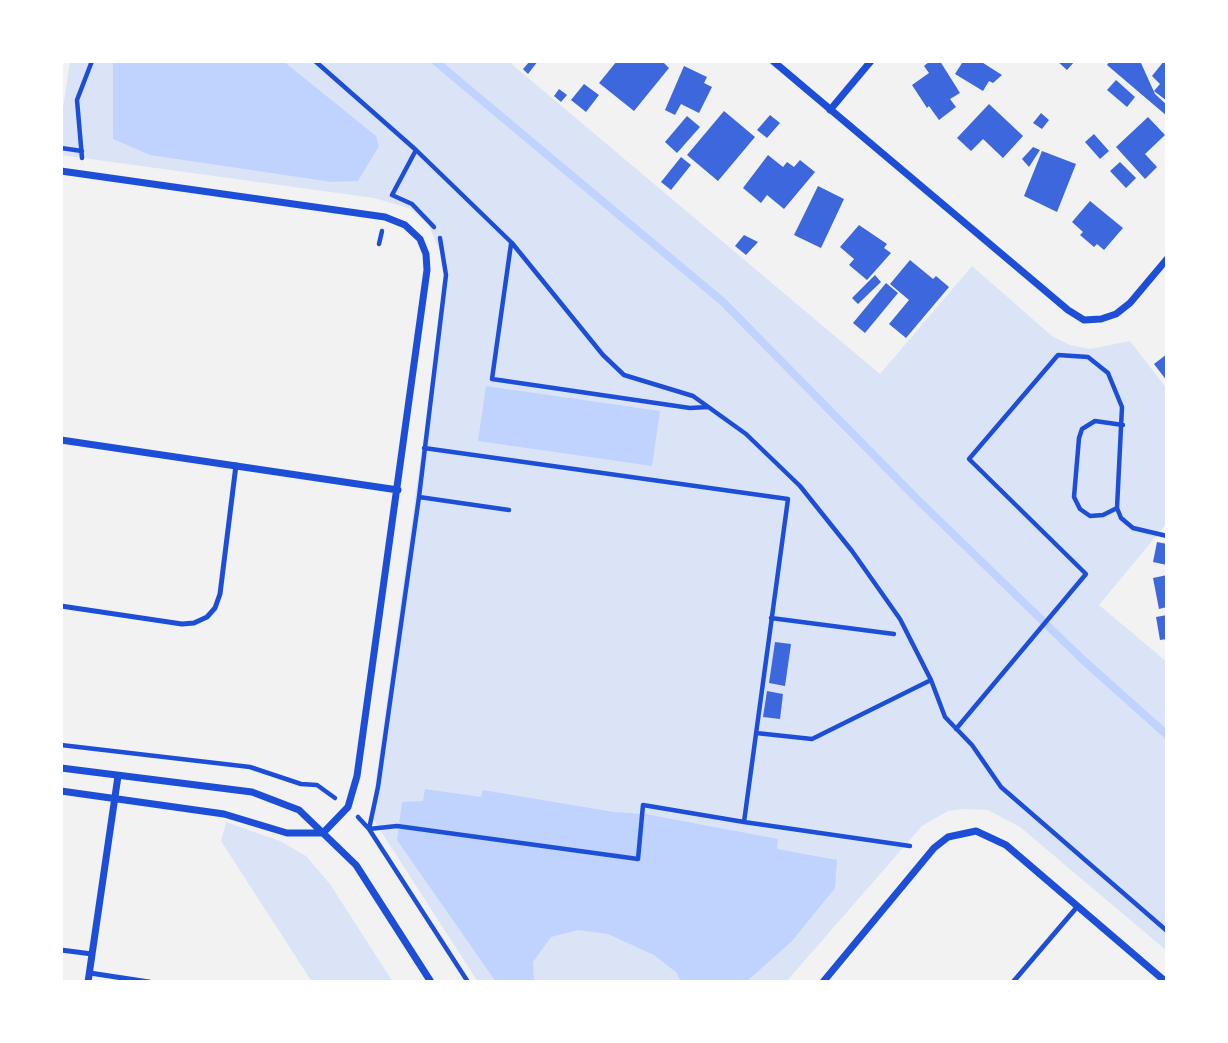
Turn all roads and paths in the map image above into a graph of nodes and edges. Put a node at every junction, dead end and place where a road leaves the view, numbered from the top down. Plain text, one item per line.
1 (92, 61) edge
2 (315, 61) edge
3 (773, 61) edge
4 (871, 61) edge
5 (830, 110) junction
6 (61, 148) edge
7 (416, 150) junction
8 (61, 171) edge
9 (393, 195) dead end
10 (512, 243) junction
11 (1167, 259) edge
12 (708, 407) junction
13 (1123, 425) junction
14 (61, 440) edge
15 (424, 448) dead end
16 (236, 465) junction
17 (397, 490) junction
18 (419, 497) dead end
19 (1117, 508) junction
20 (509, 510) dead end
21 (1167, 536) edge
22 (61, 606) edge
23 (771, 618) junction
24 (894, 634) dead end
25 (931, 680) junction
26 (956, 729) junction
27 (756, 733) junction
28 (61, 745) edge
29 (61, 768) edge
30 (118, 776) junction
31 (317, 785) dead end
32 (61, 790) edge
33 (115, 798) junction
34 (744, 822) junction
35 (323, 833) junction
36 (910, 846) dead end
37 (1077, 907) junction
38 (1167, 922) edge
39 (1161, 927) junction
40 (1167, 931) edge
41 (61, 950) edge
42 (92, 954) junction
43 (89, 973) junction
44 (88, 982) edge
45 (149, 982) edge
46 (431, 982) edge
47 (468, 982) edge
48 (822, 982) edge
49 (1013, 982) edge
50 (1166, 982) edge

1 - 6 path
2 - 7 path
3 - 5 street
4 - 5 street
5 - 11 street
7 - 9 path
7 - 10 path
8 - 17 street
10 - 12 path
10 - 12 path
12 - 25 path
13 - 19 path
13 - 19 path
13 - 26 path
14 - 16 street
15 - 23 path
16 - 17 street
16 - 22 lane
17 - 35 street
18 - 20 path
19 - 21 path
23 - 24 path
23 - 27 path
25 - 26 path
25 - 27 path
26 - 39 path
27 - 34 path
28 - 31 path
29 - 30 street
30 - 33 street
30 - 35 street
32 - 33 street
33 - 35 street
33 - 42 street
34 - 36 path
34 - 47 path
35 - 46 street
37 - 48 street
37 - 49 lane
37 - 50 street
38 - 39 path
39 - 40 path
41 - 42 lane
42 - 43 street
43 - 44 street
43 - 45 lane

